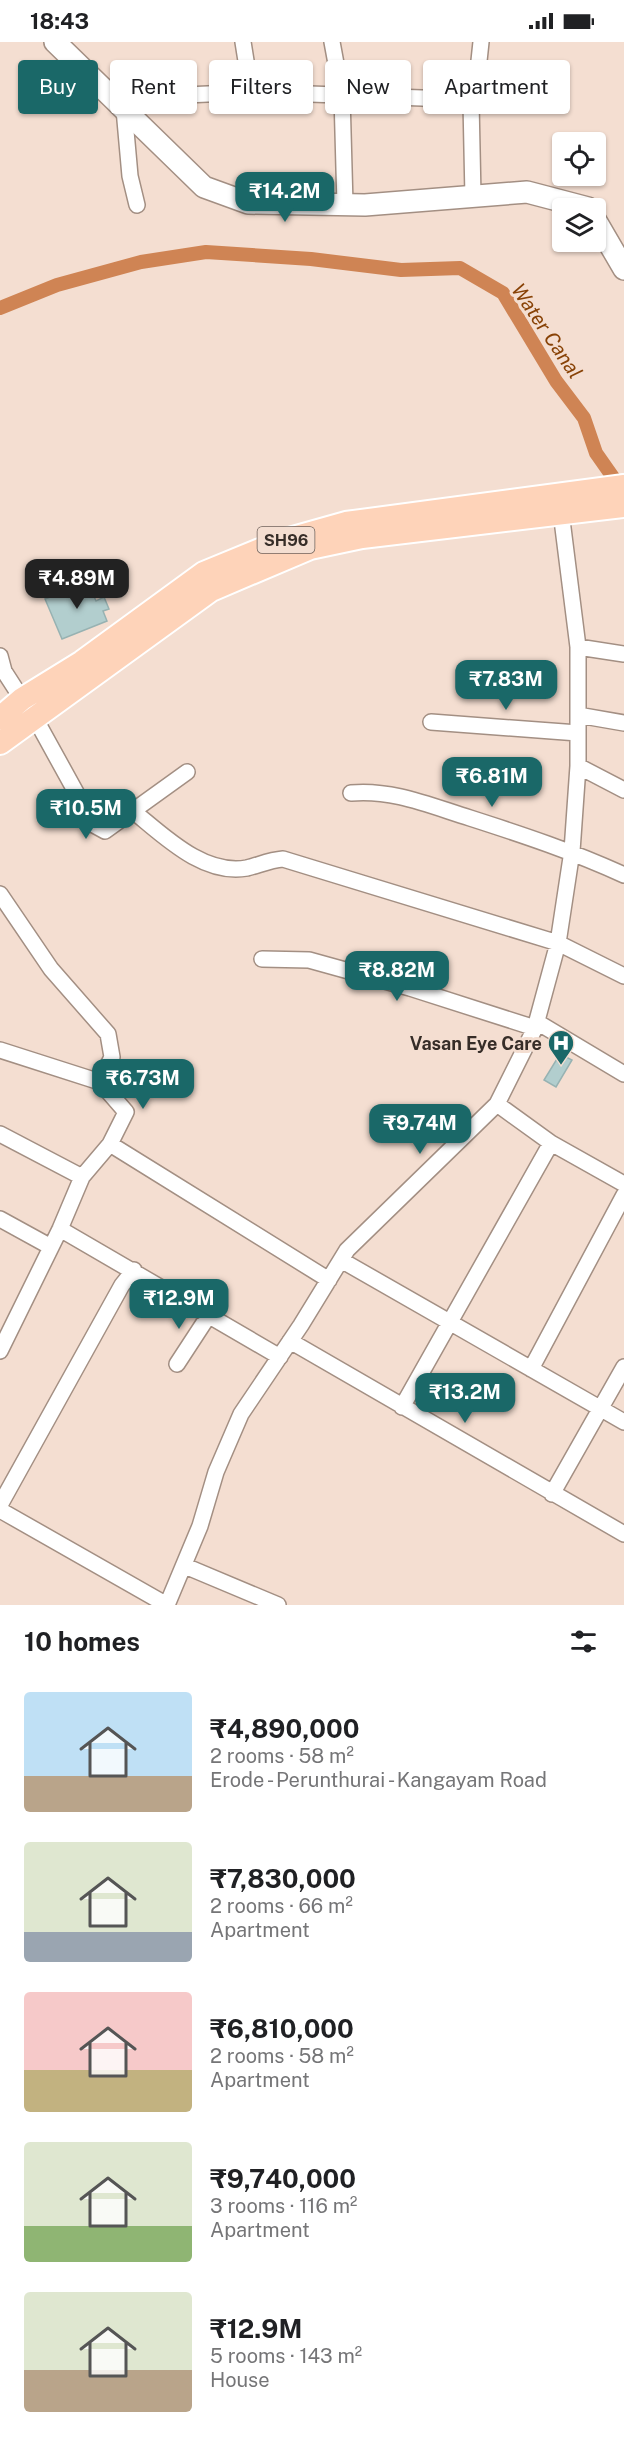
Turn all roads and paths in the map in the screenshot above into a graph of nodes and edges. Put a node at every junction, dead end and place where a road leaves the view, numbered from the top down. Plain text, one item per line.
1 (55, 42) edge
2 (243, 42) edge
3 (332, 42) edge
4 (481, 42) edge
5 (246, 60) edge
6 (335, 60) edge
7 (479, 60) edge
8 (110, 95) edge
9 (124, 114) edge
10 (129, 114) edge
11 (342, 114) edge
12 (471, 114) edge
13 (473, 197) junction
14 (552, 199) edge
15 (137, 205) dead end
16 (345, 205) junction
17 (606, 238) edge
18 (624, 269) edge
19 (624, 486) edge
20 (594, 499) junction
21 (624, 506) edge
22 (561, 512) junction
23 (226, 574) junction
24 (578, 647) junction
25 (624, 654) edge
26 (0, 656) edge
27 (28, 709) junction
28 (578, 715) junction
29 (0, 718) edge
30 (431, 722) dead end
31 (624, 723) edge
32 (578, 733) junction
33 (0, 743) edge
34 (578, 766) junction
35 (187, 772) dead end
36 (624, 790) edge
37 (351, 793) dead end
38 (133, 811) junction
39 (572, 851) junction
40 (624, 875) edge
41 (0, 894) edge
42 (558, 944) junction
43 (262, 959) dead end
44 (624, 976) edge
45 (536, 1025) junction
46 (0, 1050) edge
47 (624, 1074) edge
48 (100, 1082) junction
49 (497, 1104) junction
50 (0, 1134) edge
51 (551, 1143) junction
52 (110, 1144) junction
53 (82, 1177) junction
54 (624, 1184) edge
55 (624, 1195) edge
56 (0, 1219) edge
57 (60, 1229) junction
58 (51, 1247) junction
59 (341, 1260) junction
60 (134, 1270) junction
61 (329, 1280) junction
62 (209, 1315) junction
63 (449, 1322) junction
64 (290, 1341) junction
65 (0, 1351) edge
66 (280, 1357) junction
67 (177, 1364) dead end
68 (624, 1367) edge
69 (531, 1369) junction
70 (402, 1407) junction
71 (599, 1408) junction
72 (624, 1422) edge
73 (552, 1494) junction
74 (0, 1505) edge
75 (0, 1510) edge
76 (624, 1534) edge
77 (185, 1566) junction
78 (166, 1605) edge
79 (278, 1605) edge

1 - 8 street
2 - 5 street
3 - 6 street
4 - 7 street
9 - 15 street
10 - 16 street
11 - 16 street
12 - 13 street
13 - 14 street
13 - 16 street
17 - 18 street
19 - 20 main road, SH96
20 - 21 main road, SH96
20 - 22 main road, SH96
20 - 23 main road, SH96
22 - 23 main road, SH96
22 - 24 street
23 - 27 main road, SH96
24 - 25 street
24 - 28 street
26 - 27 street
27 - 29 main road, SH96
27 - 33 main road, SH96
27 - 38 street
28 - 31 street
28 - 32 street
30 - 32 street
32 - 34 street
34 - 36 street
34 - 39 street
35 - 38 street
37 - 39 street
38 - 42 street
39 - 40 street
39 - 42 street
41 - 48 street
42 - 44 street
42 - 45 street
43 - 45 street
45 - 47 street
45 - 49 street
46 - 48 street
48 - 52 street
49 - 51 street
49 - 59 street
50 - 53 street
51 - 54 street
51 - 63 street
52 - 53 street
52 - 61 street
53 - 57 street
55 - 69 street
56 - 58 street
57 - 58 street
57 - 60 street
58 - 65 street
59 - 61 street
59 - 63 street
60 - 62 street
60 - 74 street
61 - 64 street
62 - 66 street
62 - 67 street
63 - 69 street
63 - 70 street
64 - 66 street
64 - 70 street
66 - 77 street
68 - 71 street
69 - 71 street
70 - 73 street
71 - 72 street
71 - 73 street
73 - 76 street
75 - 78 street
77 - 78 street
77 - 79 street

